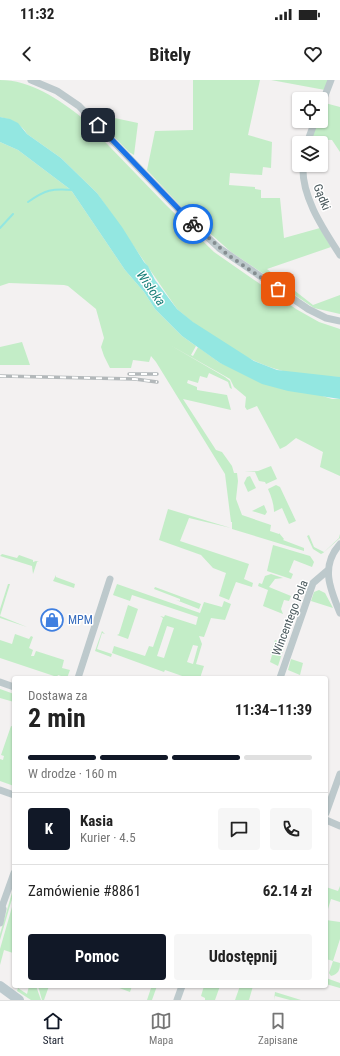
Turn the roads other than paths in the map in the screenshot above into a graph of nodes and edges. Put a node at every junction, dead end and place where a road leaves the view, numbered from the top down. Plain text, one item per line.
1 (31, 80) edge
2 (331, 80) edge
3 (326, 92) edge
4 (303, 172) edge
5 (340, 256) edge
6 (340, 321) edge
7 (340, 544) edge
8 (327, 571) junction
9 (110, 579) dead end
10 (340, 613) edge
11 (79, 676) edge
12 (281, 676) edge
13 (0, 682) edge
14 (12, 686) edge
15 (340, 774) edge
16 (0, 790) edge
17 (12, 794) edge
18 (328, 807) edge
19 (328, 821) edge
20 (340, 826) edge
21 (12, 879) edge
22 (7, 893) junction
23 (0, 912) edge
24 (0, 923) edge
25 (0, 986) edge
26 (181, 988) edge
27 (19, 1000) edge
28 (177, 1000) edge

1 - 6 street
2 - 3 street
4 - 5 street, Gądki
7 - 8 street
8 - 10 street
8 - 12 street, Wincentego Pola
9 - 11 street
13 - 14 street
15 - 18 street
16 - 17 street
19 - 20 street
21 - 22 street
22 - 23 street
22 - 24 street
25 - 27 street
26 - 28 street

